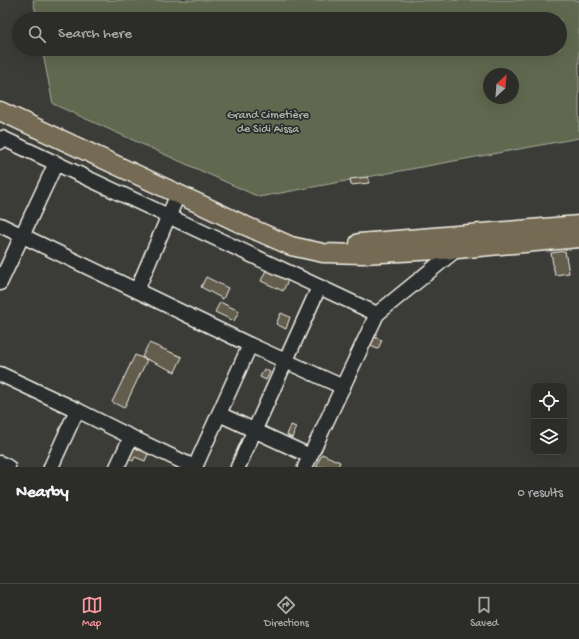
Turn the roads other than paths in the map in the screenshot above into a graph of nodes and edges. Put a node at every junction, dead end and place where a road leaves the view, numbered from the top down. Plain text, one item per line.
1 (0, 103) edge
2 (0, 111) edge
3 (0, 142) edge
4 (56, 163) junction
5 (178, 194) junction
6 (169, 216) junction
7 (579, 224) edge
8 (0, 225) edge
9 (22, 235) junction
10 (579, 238) edge
11 (457, 249) junction
12 (0, 284) edge
13 (319, 287) junction
14 (137, 290) junction
15 (377, 314) junction
16 (250, 344) junction
17 (286, 361) junction
18 (0, 374) edge
19 (343, 387) junction
20 (77, 410) junction
21 (219, 414) junction
22 (254, 431) junction
23 (131, 437) junction
24 (308, 462) edge
25 (0, 463) edge
26 (189, 466) edge
27 (8, 467) edge
28 (51, 467) edge
29 (117, 467) edge
30 (238, 467) edge

1 - 7 main road
2 - 5 main road
3 - 4 street
4 - 6 street
4 - 9 street
5 - 6 street
5 - 11 main road
6 - 13 street
6 - 14 street
8 - 9 street
9 - 12 street
9 - 14 street
10 - 11 main road
11 - 15 street
13 - 15 street
13 - 17 street
14 - 16 street
15 - 19 street
16 - 17 street
16 - 21 street
17 - 19 street
17 - 22 street
18 - 20 street
19 - 24 street
20 - 23 street
20 - 28 street
21 - 22 street
21 - 26 street
22 - 24 street
22 - 30 street
23 - 26 street
23 - 29 street
25 - 27 street

